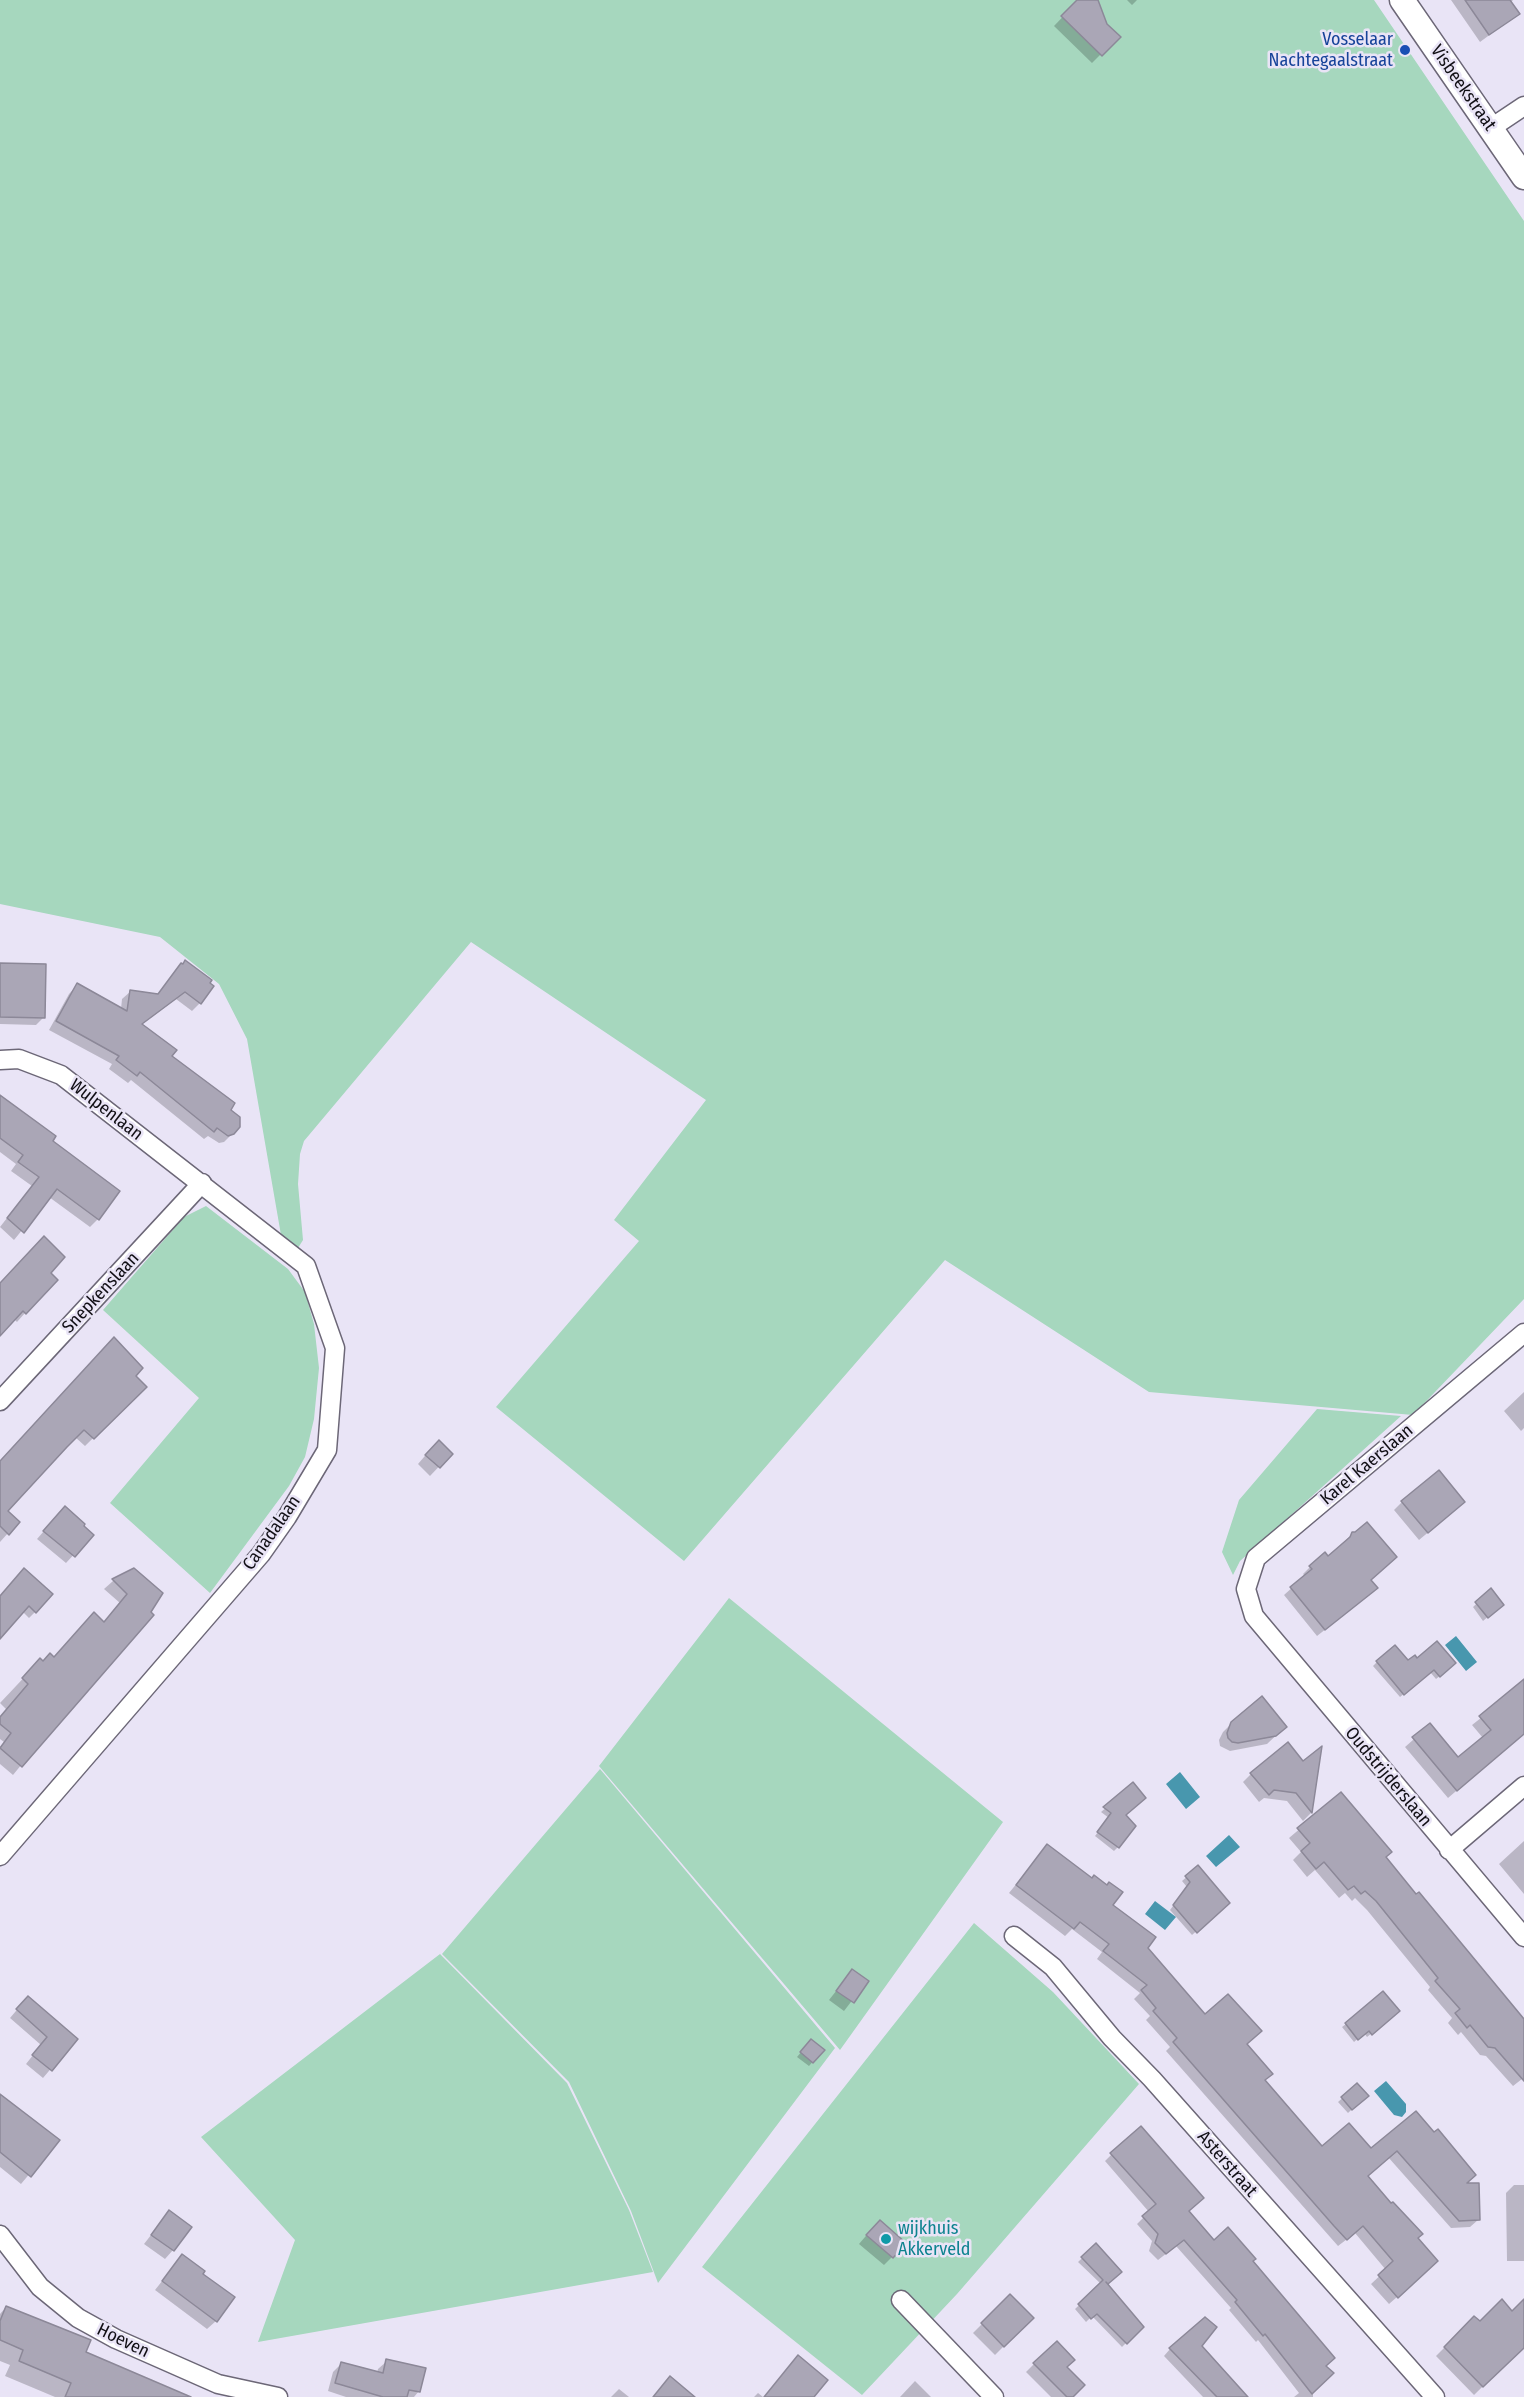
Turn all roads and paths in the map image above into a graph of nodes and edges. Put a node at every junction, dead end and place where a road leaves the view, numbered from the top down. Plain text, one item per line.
1 (1402, 0) edge
2 (1524, 106) edge
3 (1491, 128) junction
4 (1524, 177) edge
5 (0, 1060) edge
6 (202, 1183) junction
7 (1524, 1333) edge
8 (0, 1401) edge
9 (1254, 1616) joint
10 (1524, 1786) edge
11 (1449, 1850) junction
12 (0, 1856) edge
13 (1014, 1936) dead end
14 (1524, 1937) edge
15 (0, 2235) edge
16 (901, 2300) dead end
17 (278, 2397) edge
18 (994, 2397) edge
19 (1435, 2397) edge

1 - 3 street, Visbeekstraat
2 - 3 street
3 - 4 street, Visbeekstraat
5 - 6 street, Wulpenlaan
6 - 8 street, Snepkenslaan
6 - 12 street, Canadalaan
7 - 9 street, Karel Kaerslaan
9 - 11 street, Oudstrijderslaan
10 - 11 street
11 - 14 street, Oudstrijderslaan
13 - 19 street, Asterstraat
15 - 17 street, Hoeven
16 - 18 street

